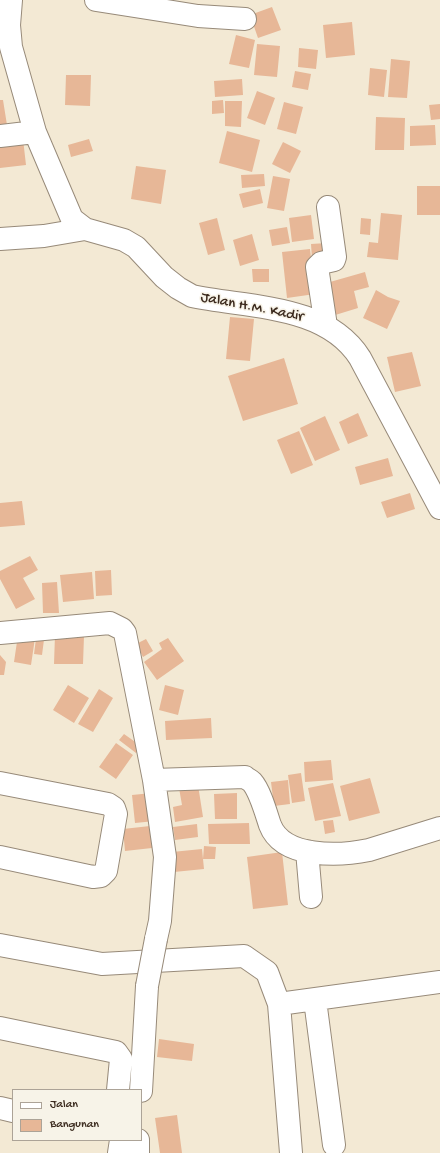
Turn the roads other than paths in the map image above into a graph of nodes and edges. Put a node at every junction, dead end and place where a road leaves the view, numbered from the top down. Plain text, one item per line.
1 (10, 0) edge
2 (96, 0) edge
3 (246, 18) dead end
4 (4, 27) edge
5 (35, 132) junction
6 (0, 136) edge
7 (328, 206) dead end
8 (85, 229) junction
9 (0, 239) edge
10 (326, 326) junction
11 (440, 508) edge
12 (2, 627) edge
13 (154, 780) junction
14 (0, 783) edge
15 (440, 828) edge
16 (307, 851) junction
17 (0, 857) edge
18 (311, 896) dead end
19 (0, 945) edge
20 (440, 982) edge
21 (315, 1000) junction
22 (279, 1004) junction
23 (0, 1028) edge
24 (118, 1089) edge
25 (141, 1089) edge
26 (0, 1108) edge
27 (12, 1111) edge
28 (121, 1141) edge
29 (138, 1141) edge
30 (334, 1145) dead end
31 (119, 1153) edge
32 (138, 1153) edge
33 (291, 1153) edge

1 - 4 street, Jalan H.M. Kadir
2 - 3 street
4 - 5 street, Jalan H.M. Kadir
5 - 6 street
5 - 8 street, Jalan H.M. Kadir
7 - 10 street
8 - 9 street
8 - 10 street, Jalan H.M. Kadir
10 - 11 street, Jalan H.M. Kadir
12 - 13 street
13 - 16 street
13 - 25 street, bridge
14 - 17 street
15 - 16 street
16 - 18 street
19 - 22 street
20 - 21 street
21 - 22 street
21 - 30 street
22 - 33 street
23 - 24 street
26 - 27 street
28 - 31 street
29 - 32 street

